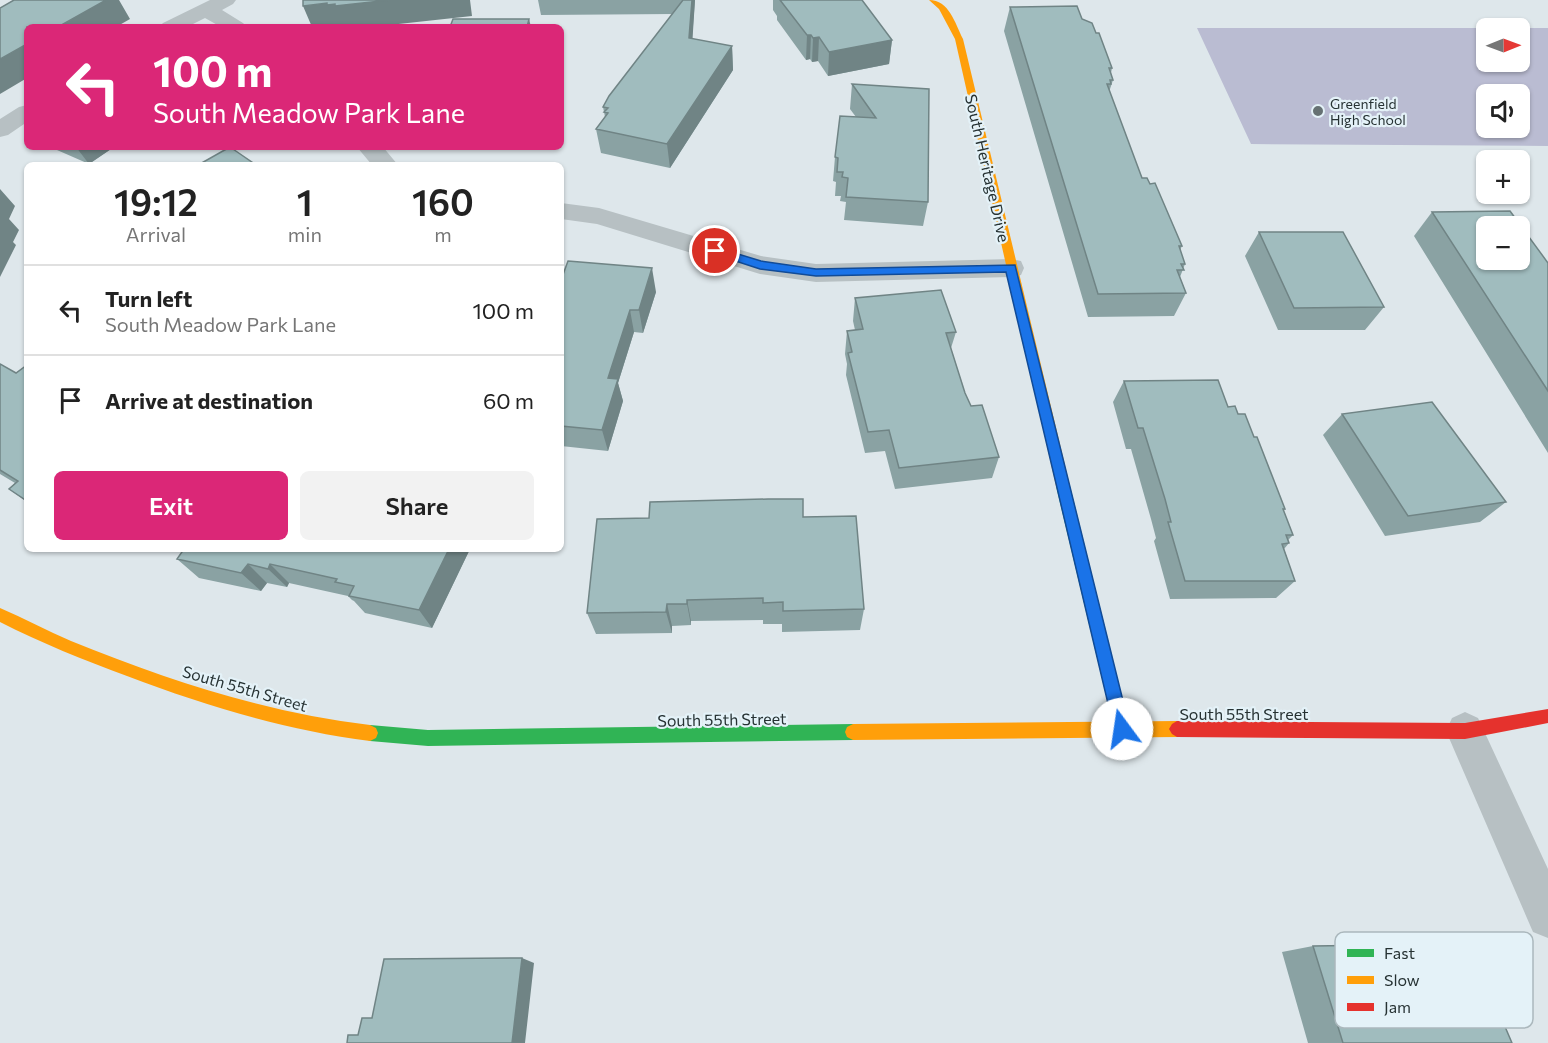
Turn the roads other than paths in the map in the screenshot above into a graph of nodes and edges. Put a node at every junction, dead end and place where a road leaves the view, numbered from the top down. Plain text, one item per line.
1 (226, 0) edge
2 (933, 0) edge
3 (205, 9) junction
4 (176, 24) edge
5 (231, 24) edge
6 (24, 114) edge
7 (0, 130) edge
8 (372, 150) edge
9 (383, 162) edge
10 (564, 211) edge
11 (1011, 268) junction
12 (0, 615) edge
13 (1548, 716) edge
14 (1122, 729) junction
15 (1465, 730) junction
16 (1548, 917) edge

1 - 3 street
2 - 11 street, South Heritage Drive
3 - 4 street
3 - 5 street
6 - 7 street
8 - 9 street
10 - 11 street
11 - 14 street, South Heritage Drive
12 - 14 street, South 55th Street
13 - 15 street, South 55th Street
14 - 15 street, South 55th Street
15 - 16 street

